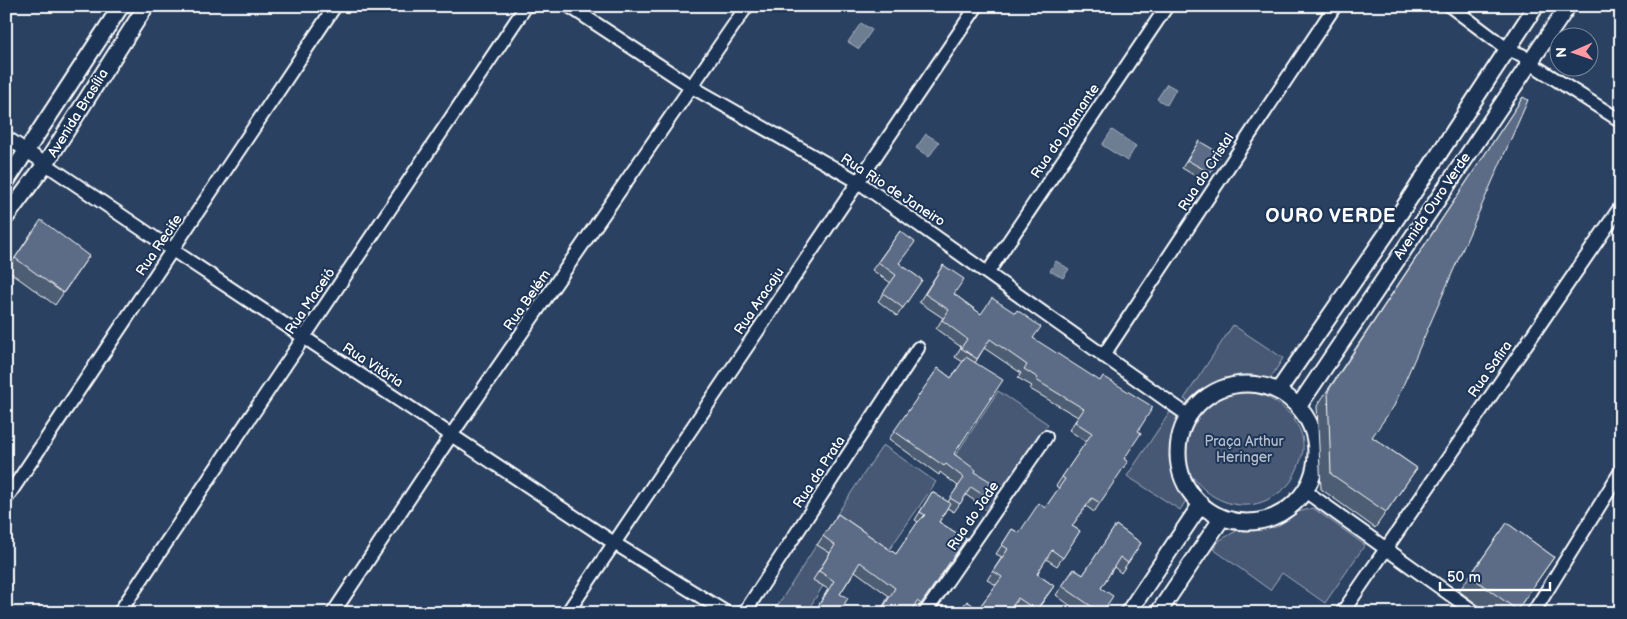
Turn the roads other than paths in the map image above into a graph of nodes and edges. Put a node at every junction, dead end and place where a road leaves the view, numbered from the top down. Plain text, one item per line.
1 (121, 6) edge
2 (146, 6) edge
3 (335, 6) edge
4 (526, 6) edge
5 (569, 6) edge
6 (747, 6) edge
7 (976, 6) edge
8 (1166, 6) edge
9 (1335, 6) edge
10 (1450, 6) edge
11 (1536, 6) edge
12 (1568, 6) edge
13 (1507, 49) junction
14 (1530, 63) junction
15 (692, 87) junction
16 (1621, 122) edge
17 (6, 137) edge
18 (28, 151) junction
19 (46, 163) junction
20 (857, 181) junction
21 (6, 182) edge
22 (1621, 206) edge
23 (6, 217) edge
24 (174, 251) junction
25 (988, 272) junction
26 (304, 337) junction
27 (918, 348) dead end
28 (1103, 356) junction
29 (1278, 392) junction
30 (1298, 407) junction
31 (1189, 416) junction
32 (452, 434) junction
33 (1046, 437) dead end
34 (1621, 470) edge
35 (1305, 491) junction
36 (6, 499) edge
37 (1201, 504) junction
38 (1222, 518) junction
39 (614, 543) junction
40 (1384, 549) junction
41 (119, 613) edge
42 (333, 613) edge
43 (567, 613) edge
44 (727, 613) edge
45 (744, 613) edge
46 (925, 613) edge
47 (1128, 613) edge
48 (1158, 613) edge
49 (1342, 613) edge
50 (1476, 613) edge
51 (1533, 613) edge

1 - 18 street, Avenida Brasília
2 - 19 street, Avenida Brasília
3 - 24 street, Rua Recife
4 - 26 street, Rua Maceió
5 - 15 street, Rua Rio de Janeiro
6 - 15 street, Rua Belém
7 - 20 street, Rua Aracaju
8 - 25 street, Rua do Diamante
9 - 28 street, Rua do Cristal
10 - 13 street
11 - 13 street, Avenida Ouro Verde
12 - 14 street, Avenida Ouro Verde
13 - 14 street
13 - 29 street, Avenida Ouro Verde
14 - 16 street
14 - 30 street, Avenida Ouro Verde
15 - 20 street, Rua Rio de Janeiro
15 - 32 street, Rua Belém
17 - 18 street, Rua Vitória
18 - 19 street, Rua Vitória
18 - 21 street, Avenida Brasília
19 - 23 street, Avenida Brasília
19 - 24 street, Rua Vitória
20 - 25 street, Rua Rio de Janeiro
20 - 39 street, Rua Aracaju
22 - 40 street, Rua Safira
24 - 26 street, Rua Vitória
24 - 36 street, Rua Recife
25 - 28 street, Rua Rio de Janeiro
26 - 32 street, Rua Vitória
26 - 41 street, Rua Maceió
27 - 45 street, Rua da Prata
28 - 31 street, Rua Rio de Janeiro
29 - 30 street
29 - 31 street
30 - 35 street
31 - 37 street
32 - 39 street, Rua Vitória
32 - 42 street, Rua Belém
33 - 46 street, Rua do Jade
34 - 51 street
35 - 38 street
35 - 40 street
37 - 38 street
37 - 47 street
38 - 48 street
39 - 43 street, Rua Aracaju
39 - 44 street, Rua Vitória
40 - 49 street, Rua Safira
40 - 50 street

